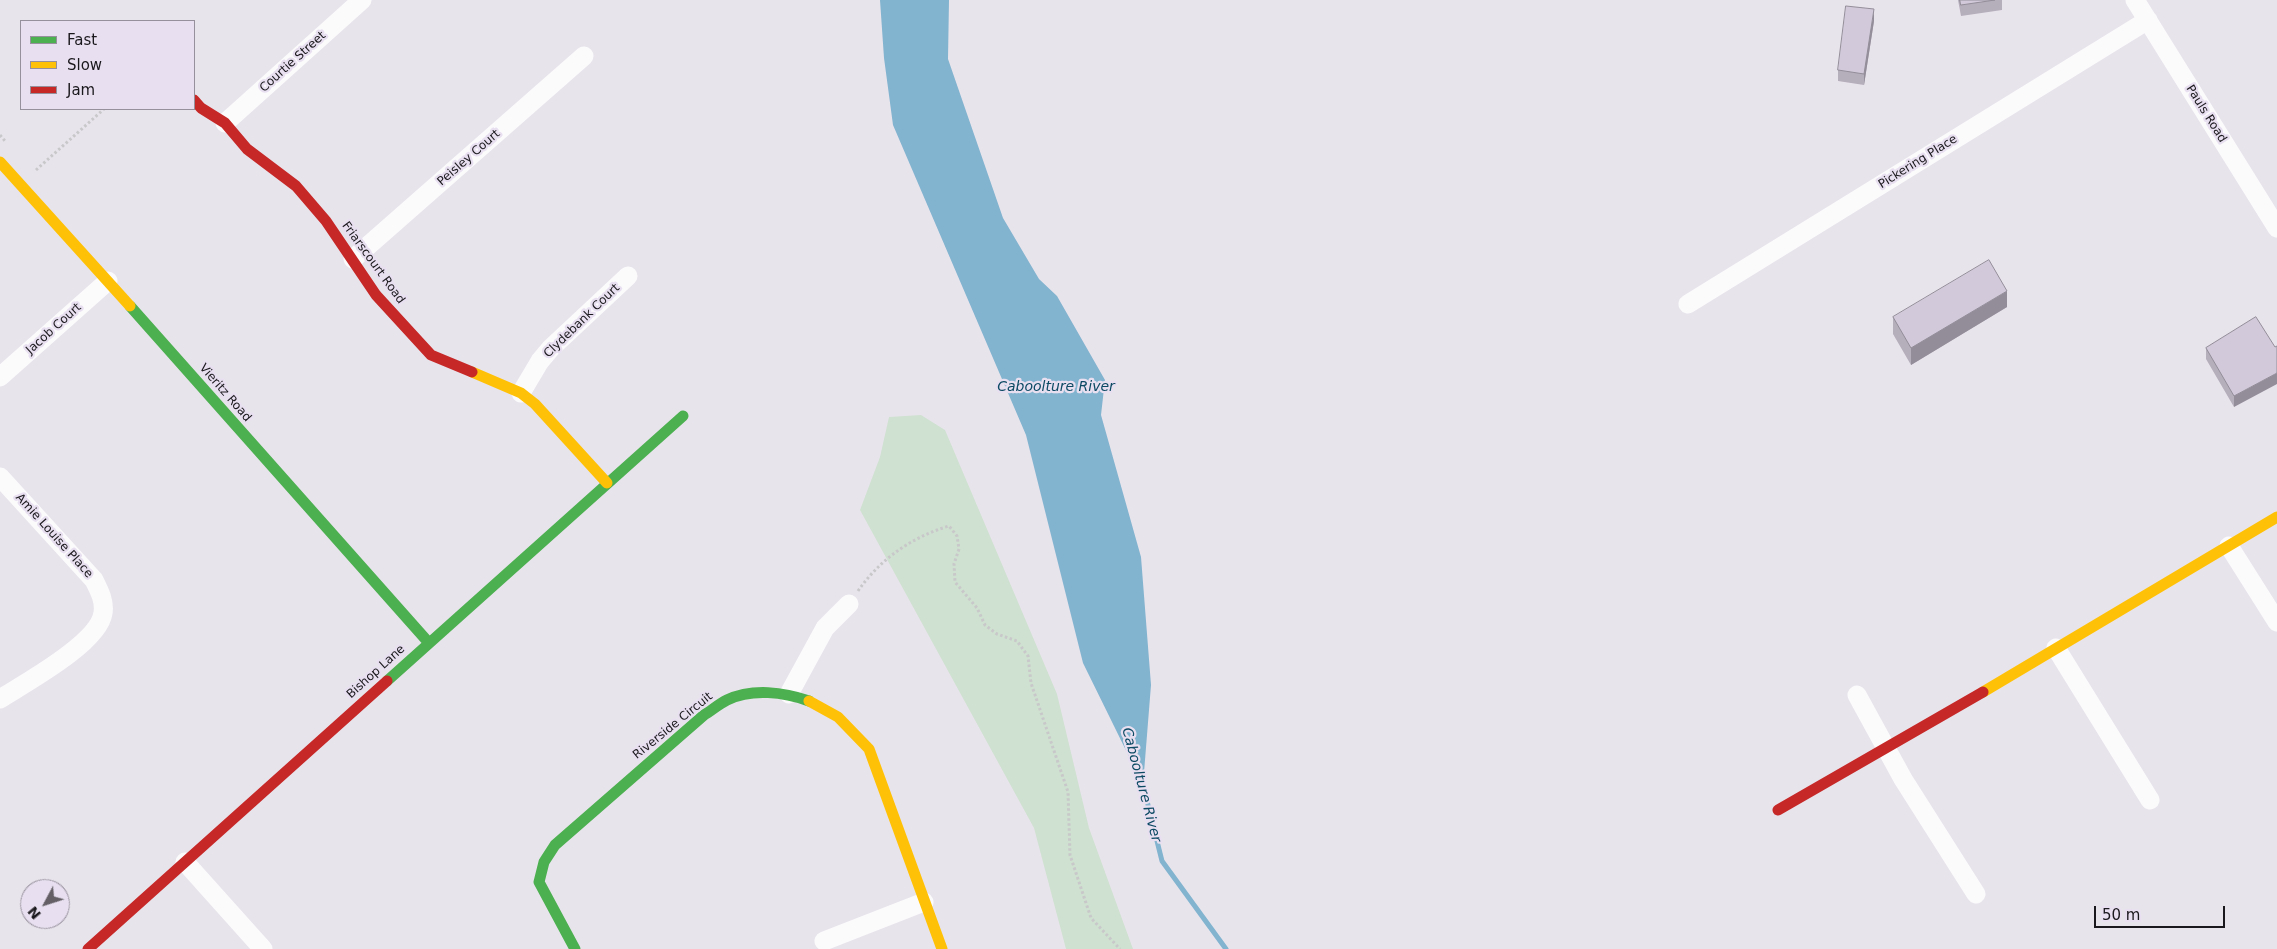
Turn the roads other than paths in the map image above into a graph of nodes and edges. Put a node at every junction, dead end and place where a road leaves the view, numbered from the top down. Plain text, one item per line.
1 (362, 0) edge
2 (2135, 0) edge
3 (2148, 20) junction
4 (584, 56) dead end
5 (195, 101) edge
6 (225, 123) junction
7 (0, 162) edge
8 (2277, 228) edge
9 (353, 259) junction
10 (628, 276) dead end
11 (108, 281) junction
12 (1688, 304) dead end
13 (0, 377) edge
14 (521, 393) junction
15 (683, 416) dead end
16 (0, 477) edge
17 (607, 483) junction
18 (2277, 517) edge
19 (2229, 546) junction
20 (848, 604) road end
21 (2277, 622) edge
22 (429, 643) junction
23 (2056, 648) junction
24 (789, 694) junction
25 (1857, 695) dead end
26 (0, 699) edge
27 (1886, 747) junction
28 (2150, 800) dead end
29 (1778, 810) dead end
30 (185, 862) junction
31 (1976, 894) dead end
32 (924, 902) junction
33 (824, 941) dead end
34 (88, 949) edge
35 (263, 949) edge
36 (575, 949) edge
37 (942, 949) edge

1 - 6 street, Courtie Street
2 - 3 street, Pauls Road
3 - 8 street, Pauls Road
3 - 12 street, Pickering Place
4 - 9 street, Peisley Court
5 - 6 street, Friarscourt Road
6 - 9 street, Friarscourt Road
7 - 11 street, Vieritz Road
9 - 14 street, Friarscourt Road
10 - 14 street, Clydebank Court
11 - 13 street, Jacob Court
11 - 22 street, Vieritz Road
14 - 17 street, Friarscourt Road
15 - 17 street, Bishop Lane
16 - 26 street, Amie Louise Place
17 - 22 street, Bishop Lane
18 - 19 street
19 - 21 street
19 - 23 street
20 - 24 street
22 - 30 street, Bishop Lane
23 - 27 street
23 - 28 street
24 - 32 street, Riverside Circuit
24 - 36 street, Riverside Circuit
25 - 27 street
27 - 29 street
27 - 31 street
30 - 34 street, Bishop Lane
30 - 35 street
32 - 33 street
32 - 37 street, Riverside Circuit

